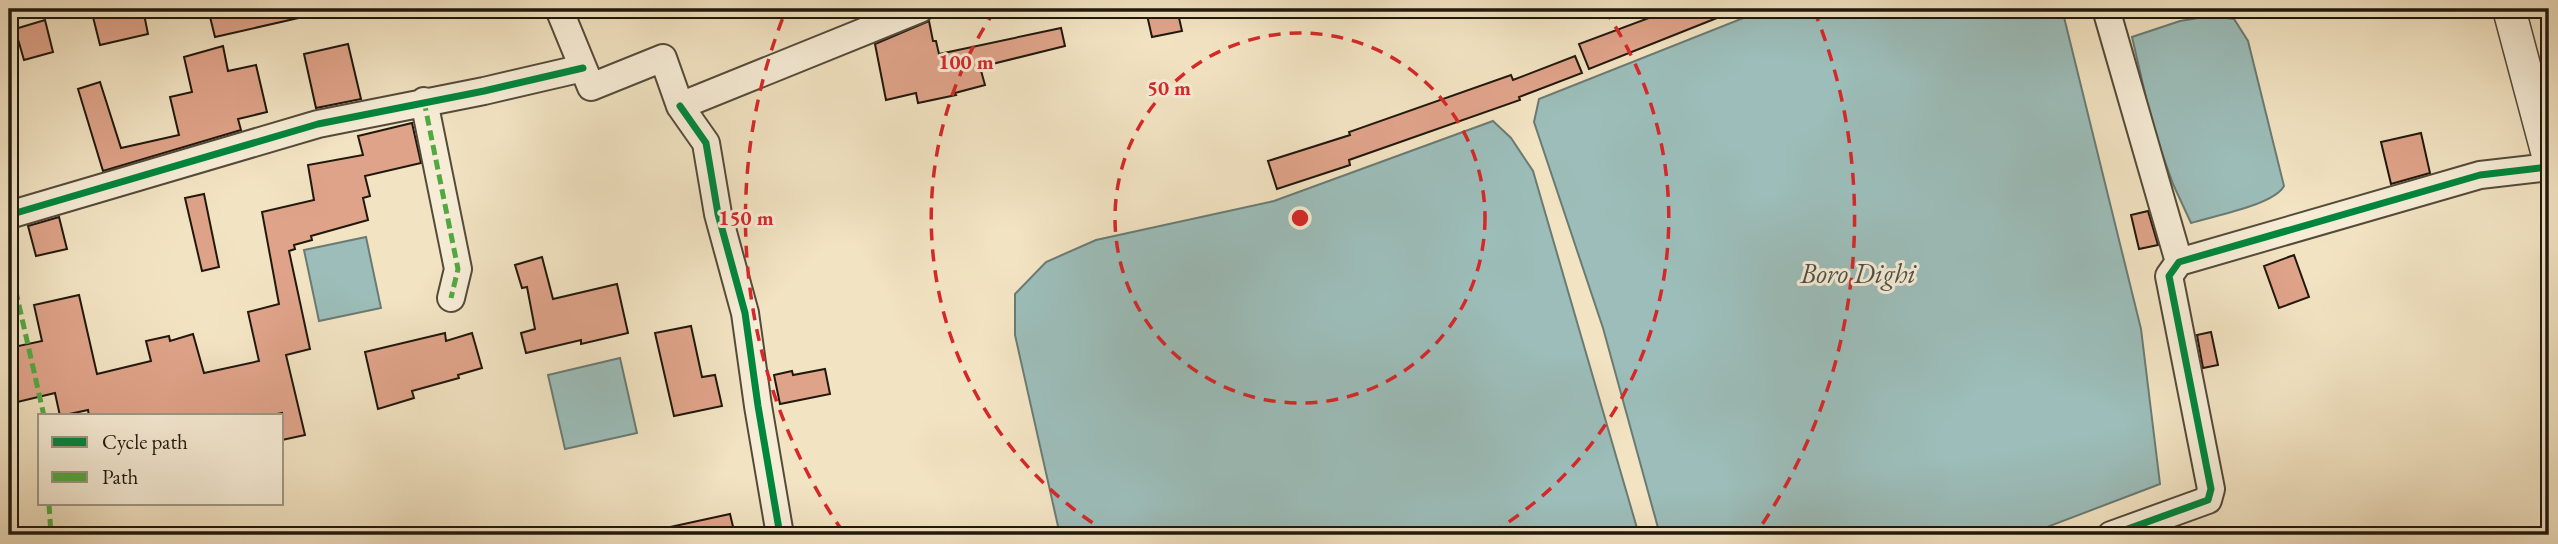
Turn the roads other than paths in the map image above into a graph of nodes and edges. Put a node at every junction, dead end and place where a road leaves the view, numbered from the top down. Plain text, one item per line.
1 (559, 9) edge
2 (920, 9) edge
3 (2106, 9) edge
4 (2508, 9) edge
5 (583, 68) junction
6 (424, 101) junction
7 (680, 106) junction
8 (2549, 159) edge
9 (2549, 167) edge
10 (9, 215) edge
11 (2179, 262) junction
12 (451, 298) dead end
13 (780, 535) edge
14 (2110, 535) edge

1 - 5 street
2 - 7 street
3 - 11 street
4 - 8 street
5 - 6 street
5 - 7 street
6 - 10 street
6 - 12 street
7 - 13 street
9 - 11 street
11 - 14 street

